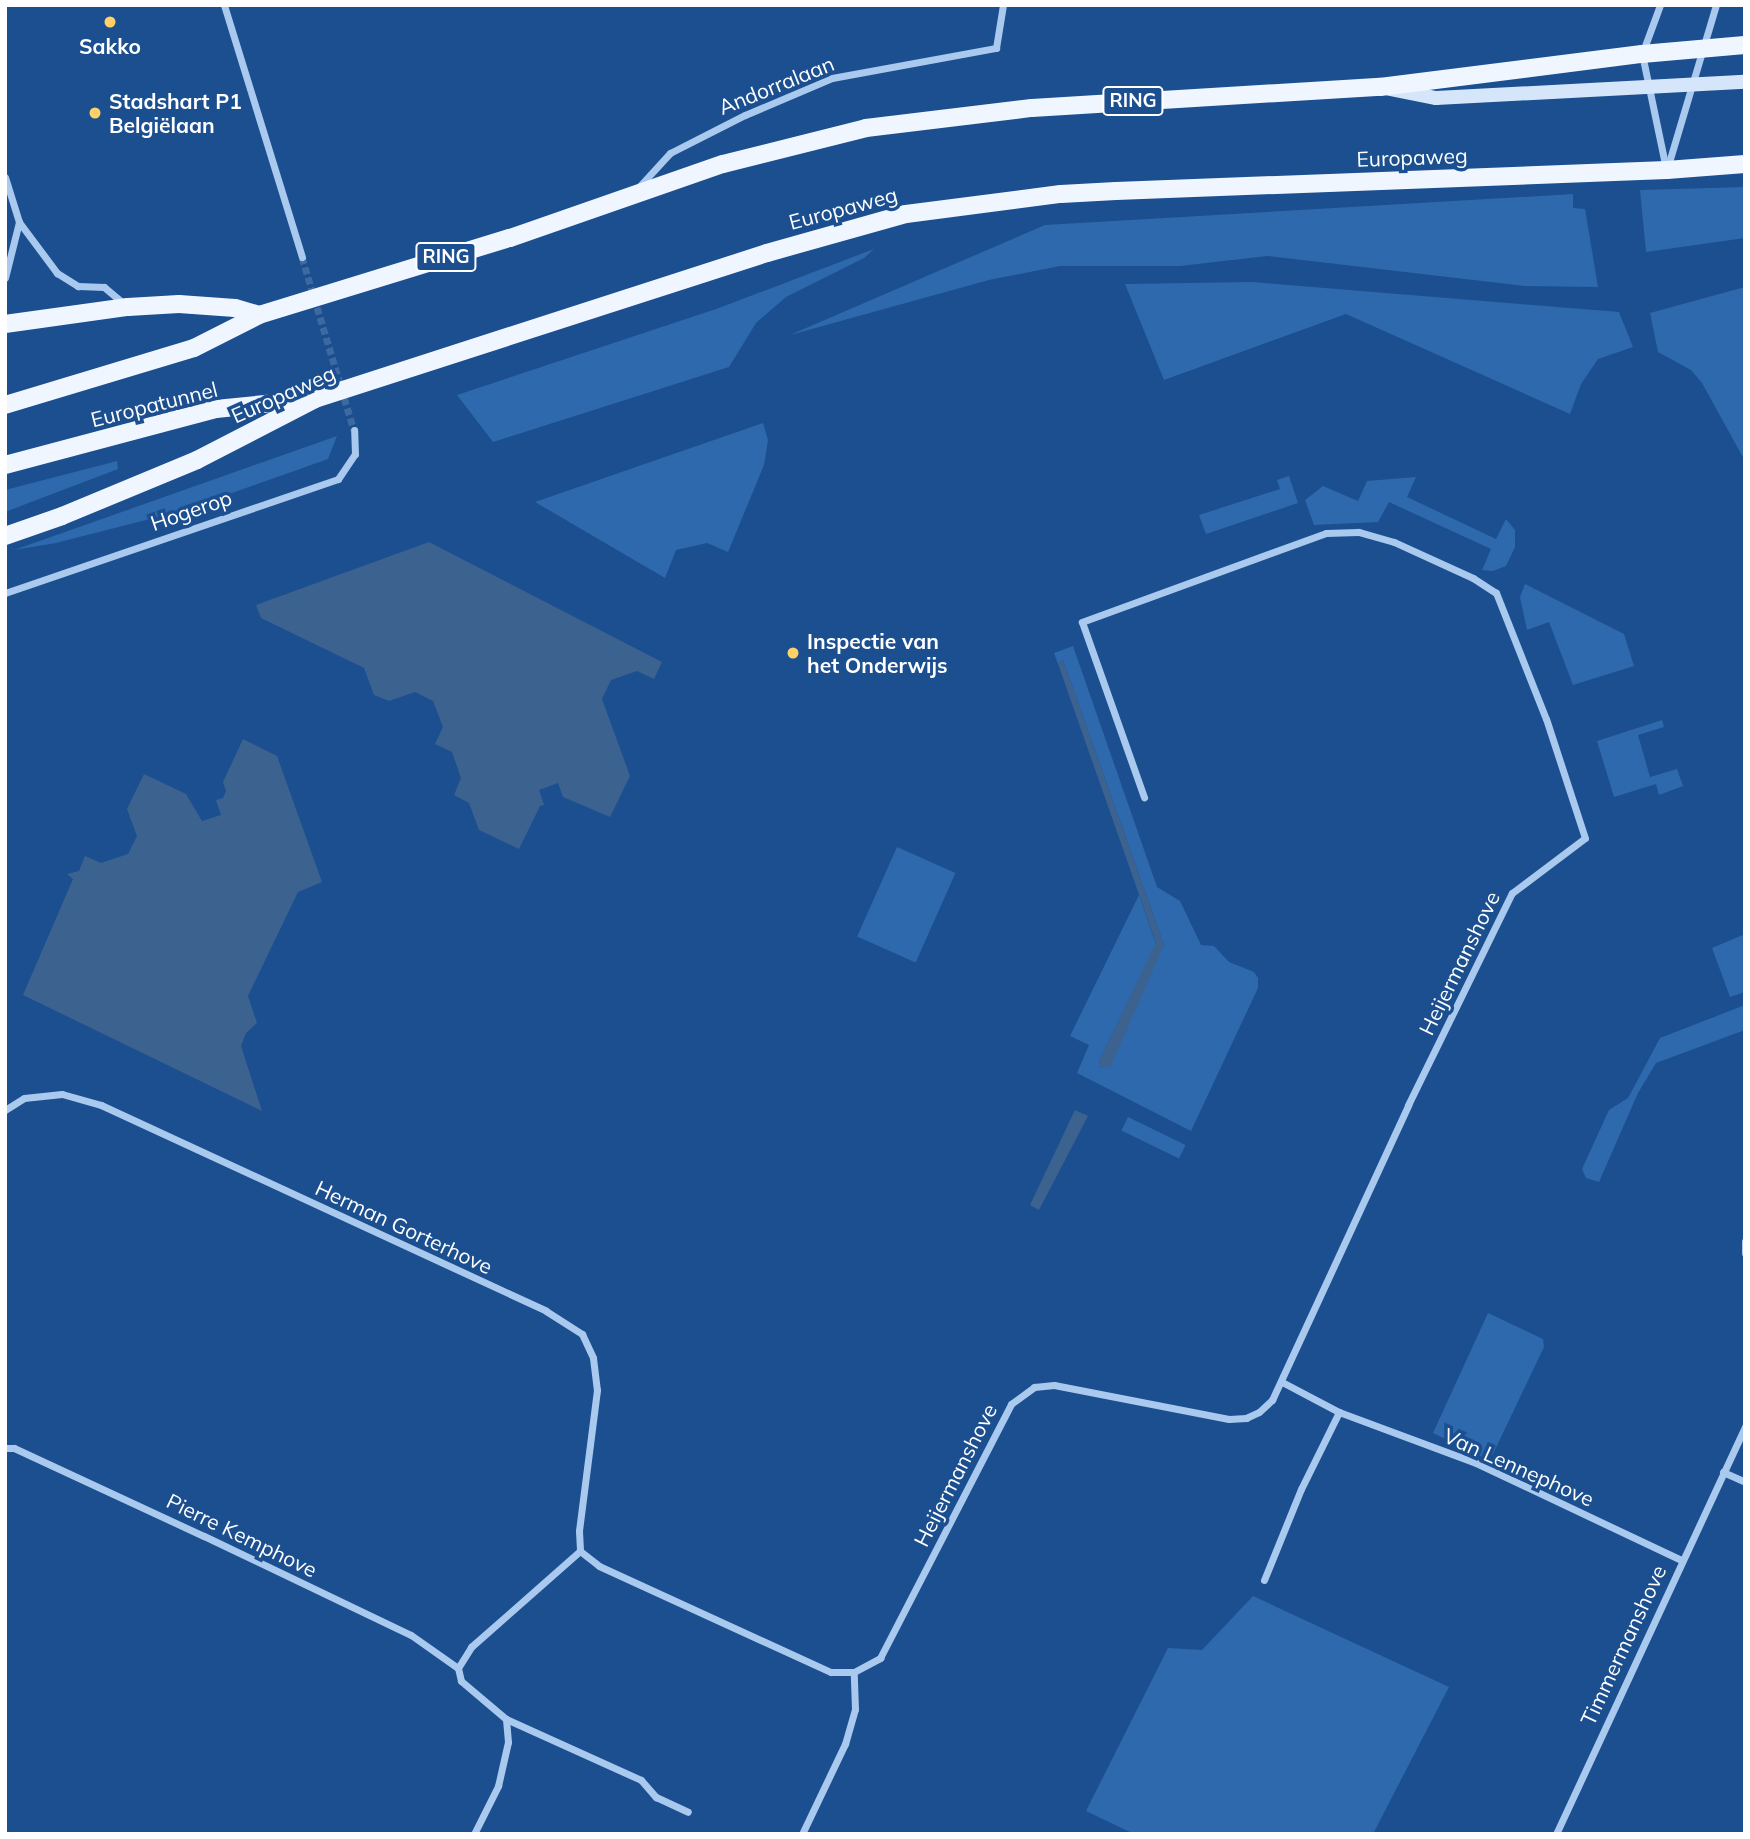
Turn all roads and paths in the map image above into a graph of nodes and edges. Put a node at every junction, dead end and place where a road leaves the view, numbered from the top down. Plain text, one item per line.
1 (224, 5) edge
2 (1003, 5) edge
3 (1660, 5) edge
4 (1716, 5) edge
5 (1745, 45) edge
6 (1702, 49) junction
7 (1642, 54) junction
8 (1745, 82) edge
9 (1691, 84) junction
10 (1647, 85) junction
11 (1380, 87) junction
12 (1745, 164) edge
13 (1667, 170) junction
14 (5, 177) edge
15 (632, 195) junction
16 (19, 222) junction
17 (302, 257) tunnel mouth
18 (5, 278) edge
19 (128, 307) junction
20 (259, 315) junction
21 (5, 324) edge
22 (315, 399) junction
23 (5, 405) edge
24 (354, 430) tunnel mouth
25 (5, 465) edge
26 (5, 536) edge
27 (5, 593) edge
28 (1144, 797) dead end
29 (5, 1110) edge
30 (1745, 1241) edge
31 (1745, 1253) edge
32 (1282, 1382) junction
33 (1339, 1412) junction
34 (1745, 1426) edge
35 (5, 1447) edge
36 (1723, 1472) junction
37 (1745, 1482) edge
38 (580, 1550) junction
39 (1681, 1560) junction
40 (1264, 1580) dead end
41 (458, 1668) junction
42 (854, 1672) junction
43 (506, 1719) junction
44 (688, 1812) dead end
45 (474, 1834) edge
46 (802, 1834) edge
47 (1556, 1834) edge

1 - 17 street
2 - 15 street, Andorralaan
3 - 7 street
4 - 6 street
5 - 6 main road, RING
6 - 7 main road, RING
6 - 9 street
7 - 10 street
7 - 11 main road, RING
8 - 9 main road
9 - 10 main road
9 - 13 street
10 - 11 main road
10 - 13 street
11 - 15 main road, RING
12 - 13 main road, Europaweg
13 - 22 main road, Europaweg
14 - 16 street
15 - 20 main road, RING
16 - 18 street
16 - 19 street
19 - 20 main road
19 - 21 main road
20 - 23 main road, Europatunnel / RING
22 - 25 main road, Europatunnel
22 - 26 main road, Europaweg
24 - 27 street, Hogerop
28 - 32 street, Heijermanshove
29 - 38 street, Herman Gorterhove
30 - 31 street
32 - 33 street, Van Lennephove
32 - 42 street, Heijermanshove
33 - 39 street, Van Lennephove
33 - 40 street
34 - 36 street, Timmermanshove
35 - 41 street, Pierre Kemphove
36 - 37 street
36 - 39 street, Timmermanshove
38 - 41 street
38 - 42 street
39 - 47 street, Timmermanshove
41 - 43 street, Pierre Kemphove
42 - 46 street
43 - 44 street, Pierre Kemphove
43 - 45 street

